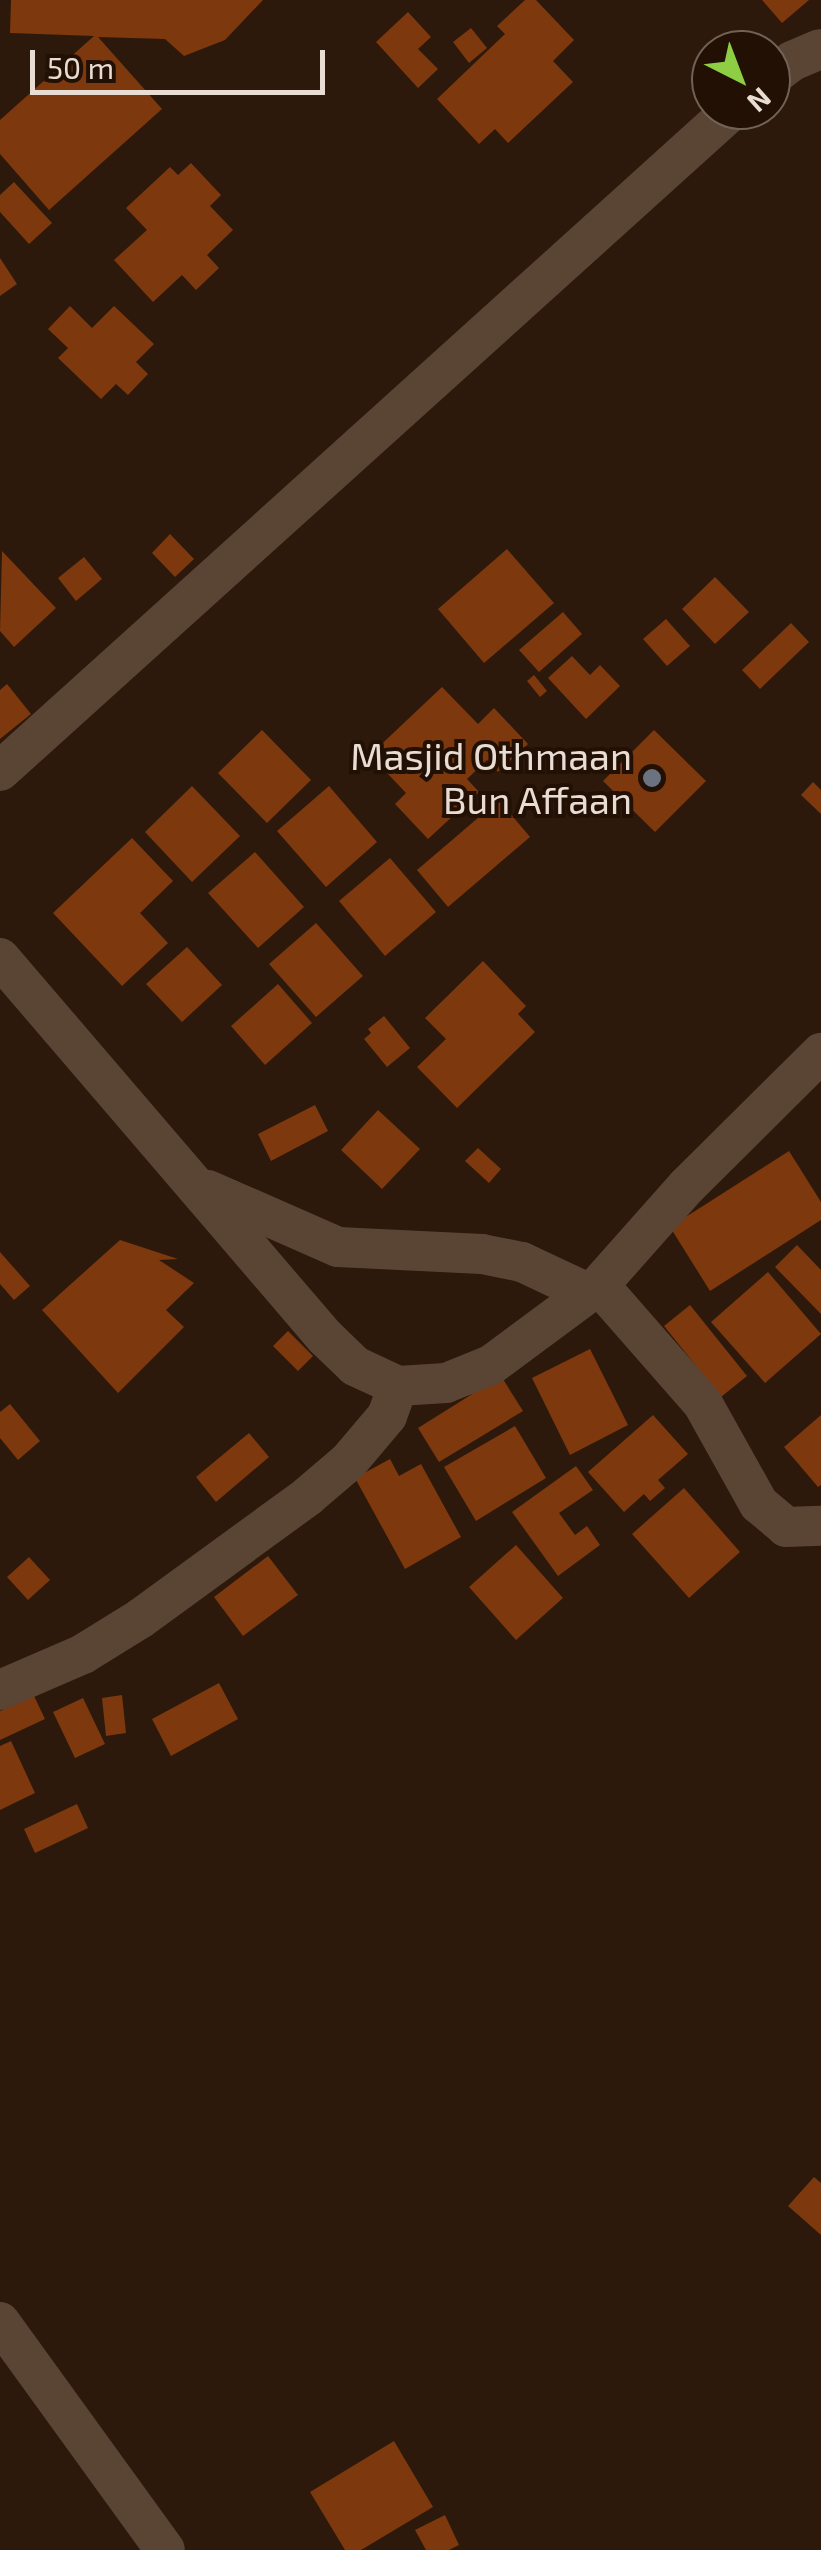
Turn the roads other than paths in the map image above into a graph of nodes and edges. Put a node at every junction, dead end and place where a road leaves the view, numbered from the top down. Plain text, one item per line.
1 (820, 49) edge
2 (791, 61) edge
3 (710, 130) edge
4 (0, 771) edge
5 (0, 958) edge
6 (821, 1054) edge
7 (193, 1182) junction
8 (593, 1289) junction
9 (398, 1386) junction
10 (821, 1526) edge
11 (0, 1690) edge
12 (0, 2322) edge
13 (166, 2550) edge

1 - 2 street
3 - 4 street
5 - 7 street
6 - 8 street
7 - 8 street
7 - 9 street
8 - 9 street
8 - 10 street
9 - 11 street
12 - 13 street

